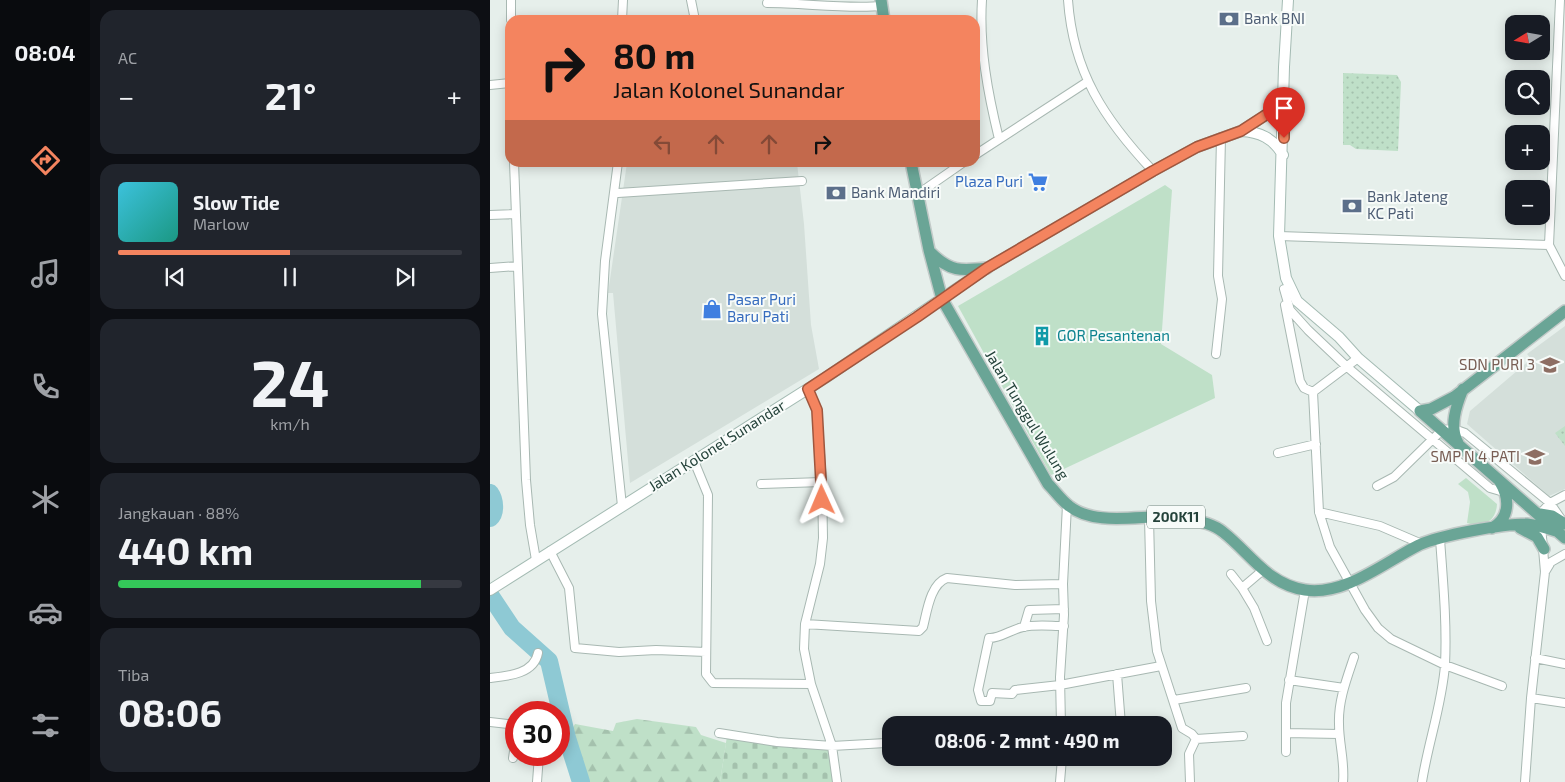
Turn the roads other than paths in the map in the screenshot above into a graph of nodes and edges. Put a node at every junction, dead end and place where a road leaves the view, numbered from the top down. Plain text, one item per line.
1 (511, 0) edge
2 (623, 0) edge
3 (691, 0) edge
4 (982, 0) edge
5 (1068, 0) edge
6 (1288, 0) edge
7 (1560, 0) edge
8 (767, 3) dead end
9 (881, 3) edge
10 (511, 15) edge
11 (622, 15) edge
12 (694, 15) edge
13 (1087, 82) junction
14 (505, 84) edge
15 (490, 86) edge
16 (1565, 92) edge
17 (1556, 94) junction
18 (1284, 103) junction
19 (1241, 131) junction
20 (1221, 137) junction
21 (998, 140) junction
22 (980, 152) edge
23 (1283, 156) junction
24 (514, 167) edge
25 (617, 167) edge
26 (912, 167) edge
27 (957, 167) edge
28 (1153, 171) junction
29 (802, 181) dead end
30 (618, 193) dead end
31 (918, 194) junction
32 (515, 214) junction
33 (490, 215) edge
34 (1279, 236) junction
35 (1548, 245) junction
36 (929, 250) junction
37 (517, 266) junction
38 (490, 268) edge
39 (987, 268) junction
40 (1565, 276) edge
41 (1284, 289) junction
42 (942, 299) junction
43 (1565, 311) edge
44 (1344, 346) junction
45 (1216, 354) dead end
46 (1358, 358) junction
47 (1346, 366) junction
48 (1464, 388) junction
49 (808, 389) junction
50 (1313, 392) junction
51 (1420, 411) junction
52 (1454, 428) junction
53 (1442, 430) junction
54 (1433, 439) junction
55 (1316, 444) junction
56 (1458, 444) junction
57 (1278, 453) dead end
58 (694, 461) junction
59 (1498, 478) junction
60 (822, 482) junction
61 (762, 484) dead end
62 (1377, 486) dead end
63 (1506, 493) junction
64 (1518, 495) junction
65 (1565, 495) edge
66 (1550, 503) junction
67 (1067, 505) junction
68 (622, 506) junction
69 (1319, 512) junction
70 (1540, 514) junction
71 (1149, 518) junction
72 (1506, 526) junction
73 (1541, 526) junction
74 (1490, 529) junction
75 (1563, 529) edge
76 (1440, 539) junction
77 (1422, 544) junction
78 (1544, 549) junction
79 (550, 551) junction
80 (1565, 554) edge
81 (536, 560) junction
82 (1262, 571) junction
83 (1545, 572) junction
84 (1231, 574) dead end
85 (1350, 583) junction
86 (1063, 584) junction
87 (1242, 588) junction
88 (491, 589) edge
89 (1305, 590) junction
90 (1064, 609) junction
91 (804, 624) junction
92 (1064, 626) junction
93 (1024, 627) junction
94 (1267, 641) dead end
95 (706, 652) junction
96 (1354, 657) dead end
97 (1535, 658) junction
98 (536, 659) dead end
99 (1565, 664) edge
100 (1445, 665) junction
101 (1161, 666) junction
102 (1117, 674) junction
103 (490, 678) edge
104 (1289, 680) junction
105 (811, 684) junction
106 (1060, 685) junction
107 (1502, 686) dead end
108 (1246, 688) dead end
109 (1344, 688) junction
110 (1531, 698) junction
111 (1174, 700) junction
112 (1565, 703) edge
113 (1061, 716) edge
114 (1119, 716) edge
115 (490, 722) edge
116 (505, 724) edge
117 (719, 733) dead end
118 (1286, 733) junction
119 (1339, 734) junction
120 (1243, 736) dead end
121 (1196, 739) junction
122 (882, 743) edge
123 (832, 746) junction
124 (1286, 752) dead end
125 (538, 766) edge
126 (1061, 766) edge
127 (537, 782) edge
128 (837, 782) edge
129 (1060, 782) edge
130 (1190, 782) edge
131 (1343, 782) edge
132 (1422, 782) edge
133 (1525, 782) edge

1 - 10 street
2 - 11 street
3 - 12 street
4 - 21 street
5 - 13 street
6 - 18 main road
7 - 17 street
8 - 9 street
13 - 21 street
13 - 28 street
14 - 15 street
16 - 17 street
17 - 35 street
18 - 19 main road
18 - 23 main road
19 - 20 main road, Jalan Kolonel Sunandar
19 - 23 main road
20 - 28 main road, Jalan Kolonel Sunandar
20 - 45 street
21 - 22 street
23 - 34 main road
24 - 32 street
25 - 68 street
26 - 31 main road, Jalan Tunggul Wulung
27 - 31 street
28 - 39 main road, Jalan Kolonel Sunandar
29 - 30 street
31 - 36 main road, Jalan Tunggul Wulung
32 - 33 street
32 - 37 street
34 - 35 street
34 - 41 main road
34 - 44 main road
35 - 40 street
36 - 39 main road
36 - 42 main road, Jalan Tunggul Wulung
37 - 38 street
37 - 81 street
39 - 42 main road, Jalan Kolonel Sunandar
41 - 44 main road
41 - 47 street
41 - 50 street
42 - 49 main road, Jalan Kolonel Sunandar
42 - 67 main road, Jalan Tunggul Wulung / 200K11
43 - 48 main road
44 - 46 main road
46 - 47 street
46 - 51 main road
47 - 50 street
47 - 54 street
48 - 51 main road
48 - 52 main road
49 - 58 main road, Jalan Kolonel Sunandar
49 - 60 street
50 - 55 street
51 - 53 main road
52 - 53 street
52 - 56 main road
52 - 66 street
53 - 54 street
53 - 56 main road
54 - 62 street
54 - 63 street
55 - 57 street
55 - 69 street
56 - 59 main road
58 - 68 main road, Jalan Kolonel Sunandar
58 - 95 street
59 - 63 main road
59 - 64 main road
60 - 61 street
60 - 91 street
63 - 64 street
63 - 74 main road
64 - 70 main road
65 - 66 street
66 - 70 street
66 - 75 street
67 - 71 main road, Jalan Tunggul Wulung / 200K11
67 - 86 street
68 - 79 main road, Jalan Kolonel Sunandar
69 - 77 street
69 - 85 street
70 - 73 street
70 - 75 main road
71 - 82 main road, Jalan Tunggul Wulung / 200K11
71 - 101 street
72 - 73 main road, Jalan Tunggul Wulung
72 - 74 main road, Jalan Tunggul Wulung
72 - 78 main road
73 - 75 main road, Jalan Tunggul Wulung
73 - 78 street
74 - 76 main road, Jalan Tunggul Wulung / 200K11
76 - 77 main road, Jalan Tunggul Wulung / 200K11
76 - 100 street
77 - 85 main road, Jalan Tunggul Wulung / 200K11
78 - 83 street
79 - 81 main road, Jalan Kolonel Sunandar
79 - 95 street
80 - 83 street
81 - 88 main road, Jalan Kolonel Sunandar
82 - 87 street
82 - 89 main road, Jalan Tunggul Wulung / 200K11
83 - 97 street
84 - 87 street
85 - 89 main road, Jalan Tunggul Wulung / 200K11
85 - 100 street
86 - 90 street
86 - 91 street
87 - 94 street
89 - 104 street
90 - 92 street
90 - 93 street
91 - 105 street
92 - 93 street
92 - 106 street
93 - 106 street
95 - 105 street
96 - 109 street
97 - 99 street
97 - 110 street
98 - 103 street
100 - 107 street
100 - 132 street
101 - 102 street
101 - 111 street
102 - 106 street
102 - 114 street
104 - 109 street
104 - 118 street
105 - 123 street
106 - 113 street
108 - 111 street
109 - 119 street
110 - 112 street
110 - 133 street
111 - 121 street
115 - 116 street
117 - 123 street
118 - 119 street
118 - 124 street
119 - 131 street
120 - 121 street
121 - 130 street
122 - 123 street
123 - 128 street
125 - 127 street
126 - 129 street

